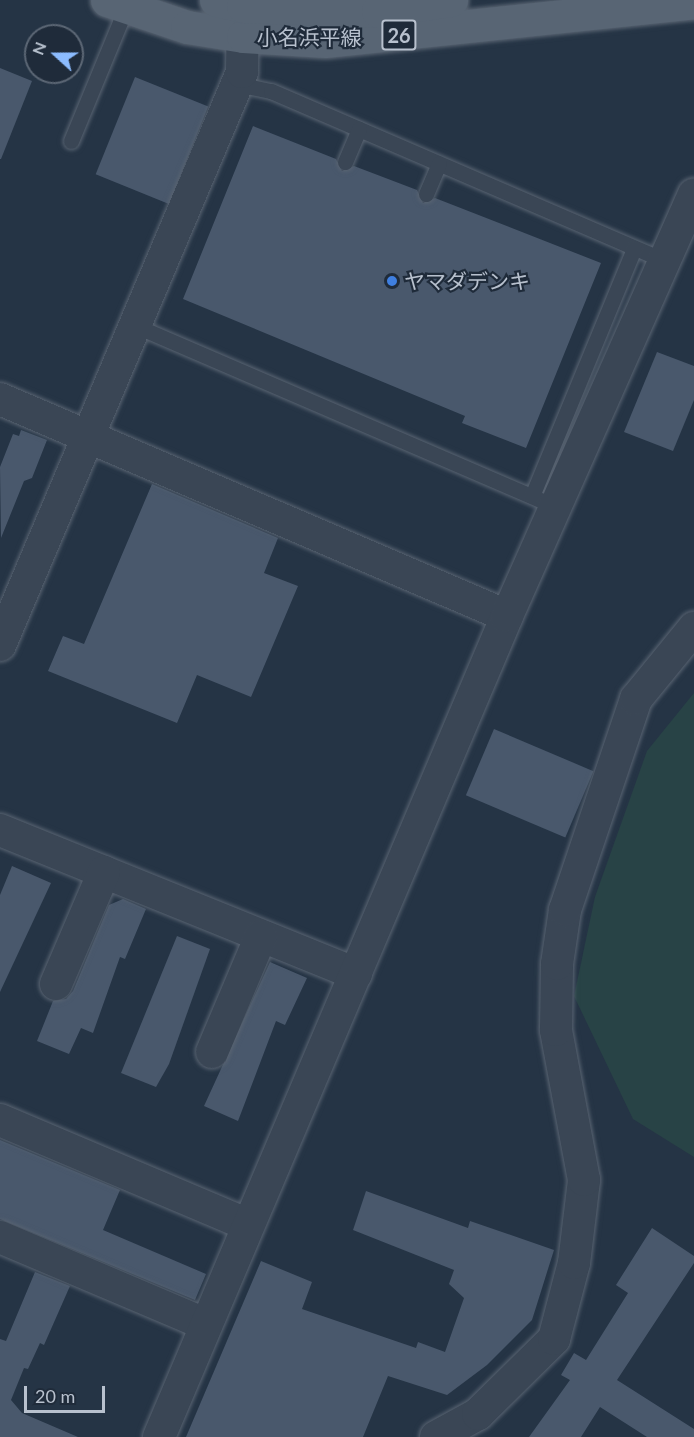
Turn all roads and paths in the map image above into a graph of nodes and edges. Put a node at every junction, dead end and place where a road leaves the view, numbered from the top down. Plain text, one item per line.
1 (451, 0) edge
2 (694, 2) edge
3 (120, 3) edge
4 (284, 4) edge
5 (234, 14) edge
6 (237, 84) junction
7 (359, 129) junction
8 (71, 141) dead end
9 (345, 162) dead end
10 (439, 164) junction
11 (426, 194) dead end
12 (694, 195) edge
13 (634, 248) junction
14 (666, 261) junction
15 (134, 325) junction
16 (3, 407) edge
17 (86, 437) junction
18 (545, 502) junction
19 (507, 616) junction
20 (694, 628) edge
21 (0, 645) edge
22 (0, 830) edge
23 (104, 872) junction
24 (261, 936) junction
25 (356, 974) junction
26 (56, 984) dead end
27 (212, 1052) dead end
28 (0, 1120) edge
29 (248, 1225) junction
30 (0, 1237) edge
31 (205, 1324) junction
32 (159, 1437) edge
33 (435, 1437) edge

1 - 4 main road, 26
2 - 5 main road, 小名浜平線 / 26
3 - 5 main road, 小名浜平線 / 26
3 - 8 lane
4 - 5 main road, 26
5 - 6 street
6 - 7 lane
6 - 15 street
7 - 9 lane
7 - 10 lane
10 - 11 lane
10 - 13 lane
12 - 14 street
13 - 14 lane
13 - 18 lane
14 - 18 street
15 - 17 street
15 - 18 lane
16 - 17 street
17 - 19 street
17 - 21 street
18 - 19 street
19 - 25 street
20 - 33 street
22 - 23 street
23 - 24 street
23 - 26 street
24 - 25 street
24 - 27 street
25 - 29 street
28 - 29 street
29 - 31 street
30 - 31 street
31 - 32 street

